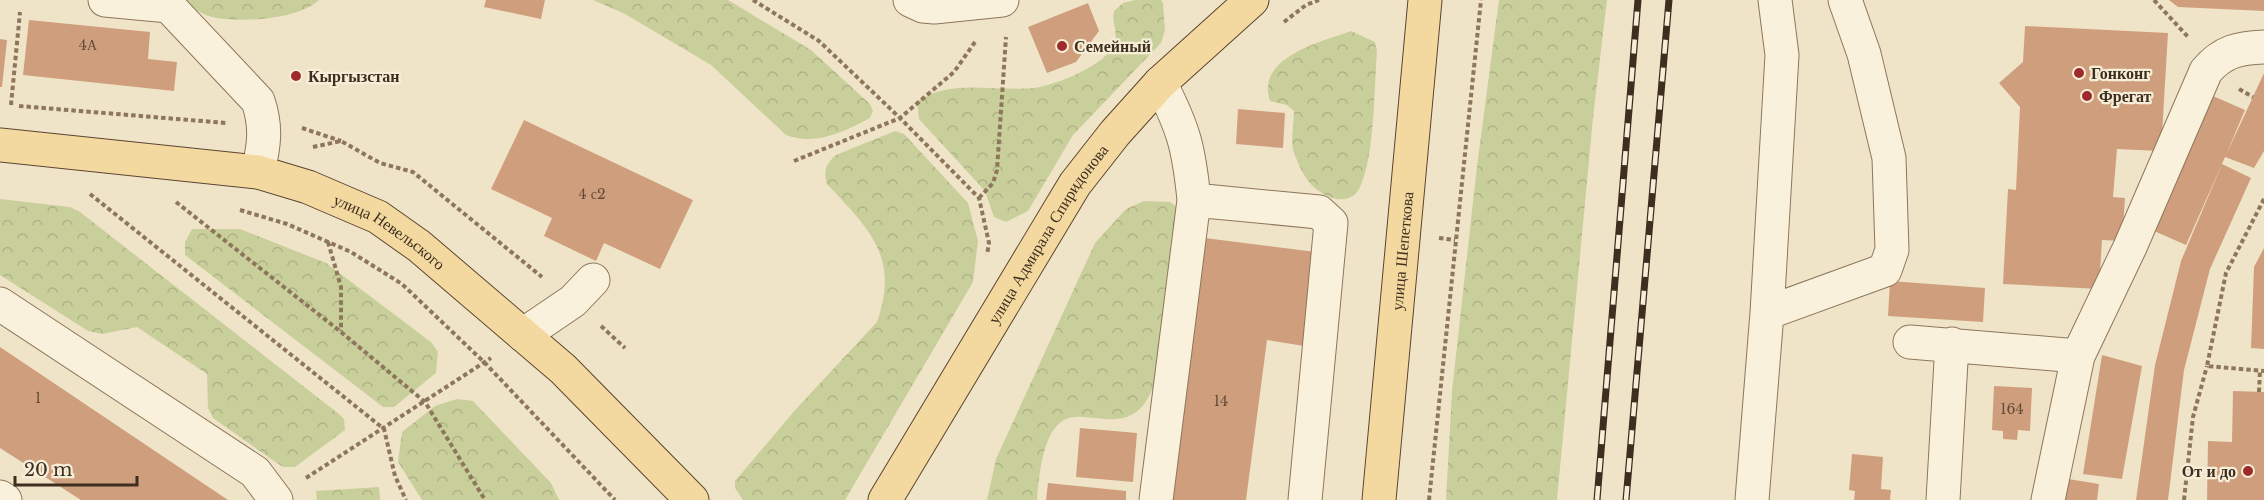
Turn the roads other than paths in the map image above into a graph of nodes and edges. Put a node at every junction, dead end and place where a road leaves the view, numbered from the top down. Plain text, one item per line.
1 (105, 0) edge
2 (910, 0) edge
3 (1002, 0) edge
4 (1425, 0) edge
5 (1774, 0) edge
6 (1845, 0) edge
7 (1249, 1) edge
8 (166, 3) edge
9 (2264, 47) edge
10 (1160, 83) junction
11 (0, 145) edge
12 (258, 172) junction
13 (1194, 200) junction
14 (593, 280) dead end
15 (0, 304) edge
16 (1767, 313) junction
17 (523, 335) junction
18 (1910, 342) dead end
19 (1952, 344) junction
20 (2078, 356) junction
21 (0, 497) edge
22 (276, 499) edge
23 (5, 500) edge
24 (692, 500) edge
25 (885, 500) edge
26 (1156, 500) edge
27 (1305, 500) edge
28 (1380, 500) edge
29 (1752, 500) edge
30 (1944, 500) edge
31 (2048, 500) edge

1 - 8 lane
2 - 3 lane
4 - 28 main road, улица Шепеткова
5 - 16 lane
6 - 16 lane
7 - 10 main road, улица Адмирала Спиридонова
8 - 12 lane
9 - 20 lane
10 - 13 lane
10 - 25 main road, улица Адмирала Спиридонова
11 - 12 main road, улица Невельского
12 - 17 main road, улица Невельского
13 - 26 lane
13 - 27 lane
14 - 17 lane
15 - 22 lane
16 - 29 lane
17 - 24 main road, улица Невельского
18 - 19 lane
19 - 20 lane
19 - 30 lane
20 - 31 lane
21 - 23 lane

